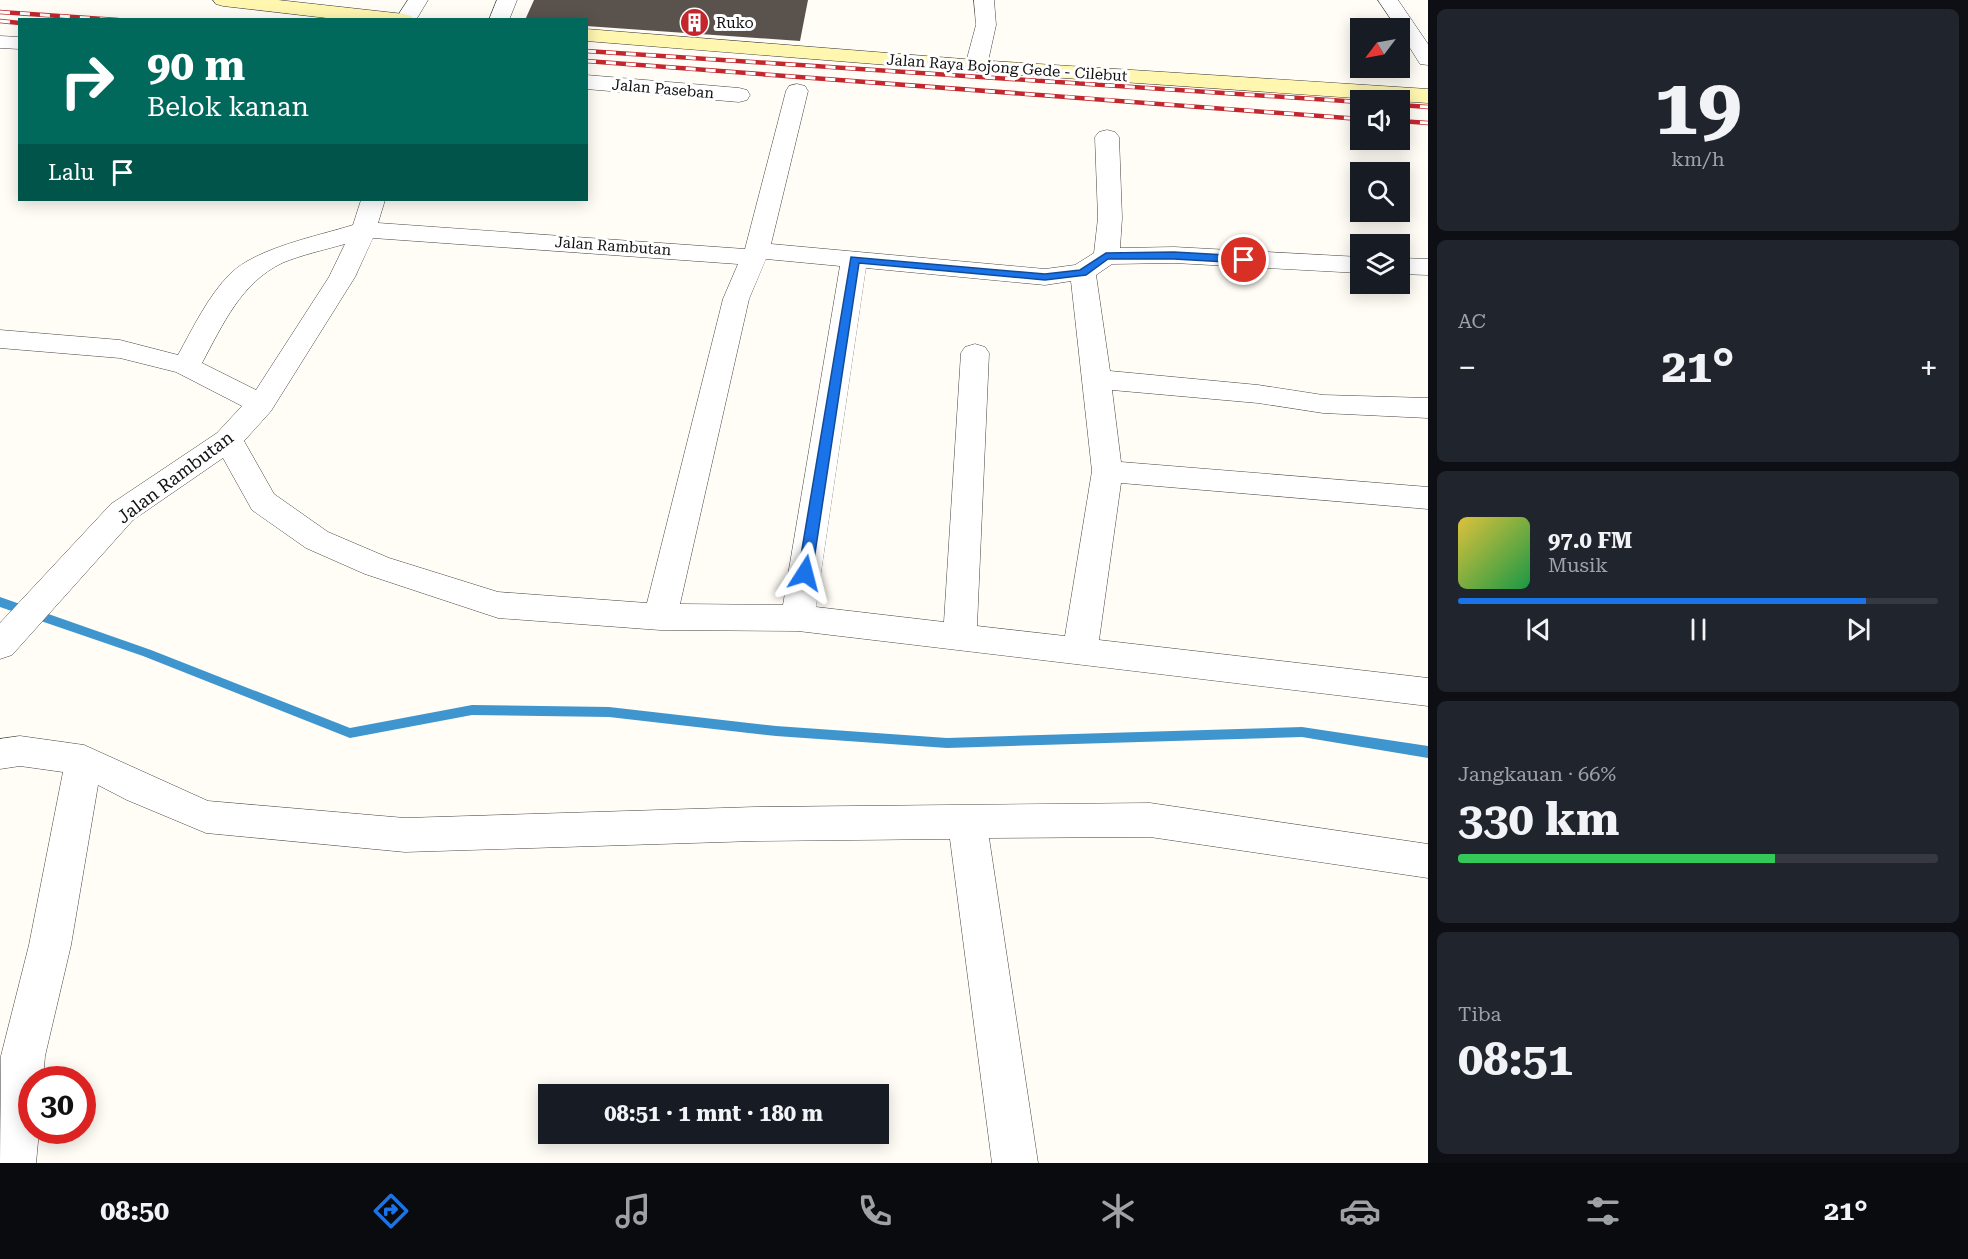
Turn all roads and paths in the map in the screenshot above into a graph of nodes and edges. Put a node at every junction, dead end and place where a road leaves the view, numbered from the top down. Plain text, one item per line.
1 (224, 0) edge
2 (418, 0) edge
3 (507, 0) edge
4 (984, 0) edge
5 (1388, 0) edge
6 (386, 18) edge
7 (405, 18) edge
8 (500, 18) edge
9 (588, 35) edge
10 (0, 42) edge
11 (18, 43) edge
12 (1428, 59) edge
13 (975, 66) junction
14 (588, 82) edge
15 (797, 91) dead end
16 (739, 95) dead end
17 (1428, 96) edge
18 (1107, 137) dead end
19 (373, 201) edge
20 (364, 230) junction
21 (755, 253) junction
22 (854, 259) junction
23 (1094, 264) junction
24 (1350, 264) edge
25 (1410, 266) edge
26 (1428, 267) edge
27 (0, 339) edge
28 (975, 353) dead end
29 (186, 366) junction
30 (1097, 379) junction
31 (261, 404) junction
32 (1428, 408) edge
33 (228, 440) junction
34 (1107, 471) junction
35 (1428, 498) edge
36 (660, 617) junction
37 (798, 618) junction
38 (960, 635) junction
39 (6, 640) edge
40 (1080, 651) junction
41 (1428, 692) edge
42 (0, 754) edge
43 (84, 760) junction
44 (967, 821) junction
45 (1428, 861) edge
46 (13, 1163) edge
47 (1015, 1163) edge

1 - 6 main road
2 - 7 street
3 - 8 street
4 - 13 street
5 - 12 street
9 - 13 main road, Jalan Raya Bojong Gede - Cilebut
10 - 11 street
13 - 17 main road, Jalan Raya Bojong Gede - Cilebut
14 - 16 street, Jalan Paseban
15 - 21 street
18 - 23 street
19 - 20 street, Jalan Rambutan
20 - 21 street, Jalan Rambutan
20 - 29 street
20 - 31 street, Jalan Rambutan
21 - 22 street, Jalan Rambutan
21 - 36 street
22 - 23 street, Jalan Rambutan
22 - 37 street
23 - 24 street, Jalan Rambutan
23 - 30 street
25 - 26 street
27 - 29 street
28 - 38 street
29 - 31 street
30 - 32 street
30 - 34 street
31 - 33 street, Jalan Rambutan
33 - 36 street
33 - 39 street, Jalan Rambutan
34 - 35 street
34 - 40 street
36 - 37 street
37 - 38 street
38 - 40 street
40 - 41 street
42 - 43 street
43 - 44 street
43 - 46 street
44 - 45 street
44 - 47 street

